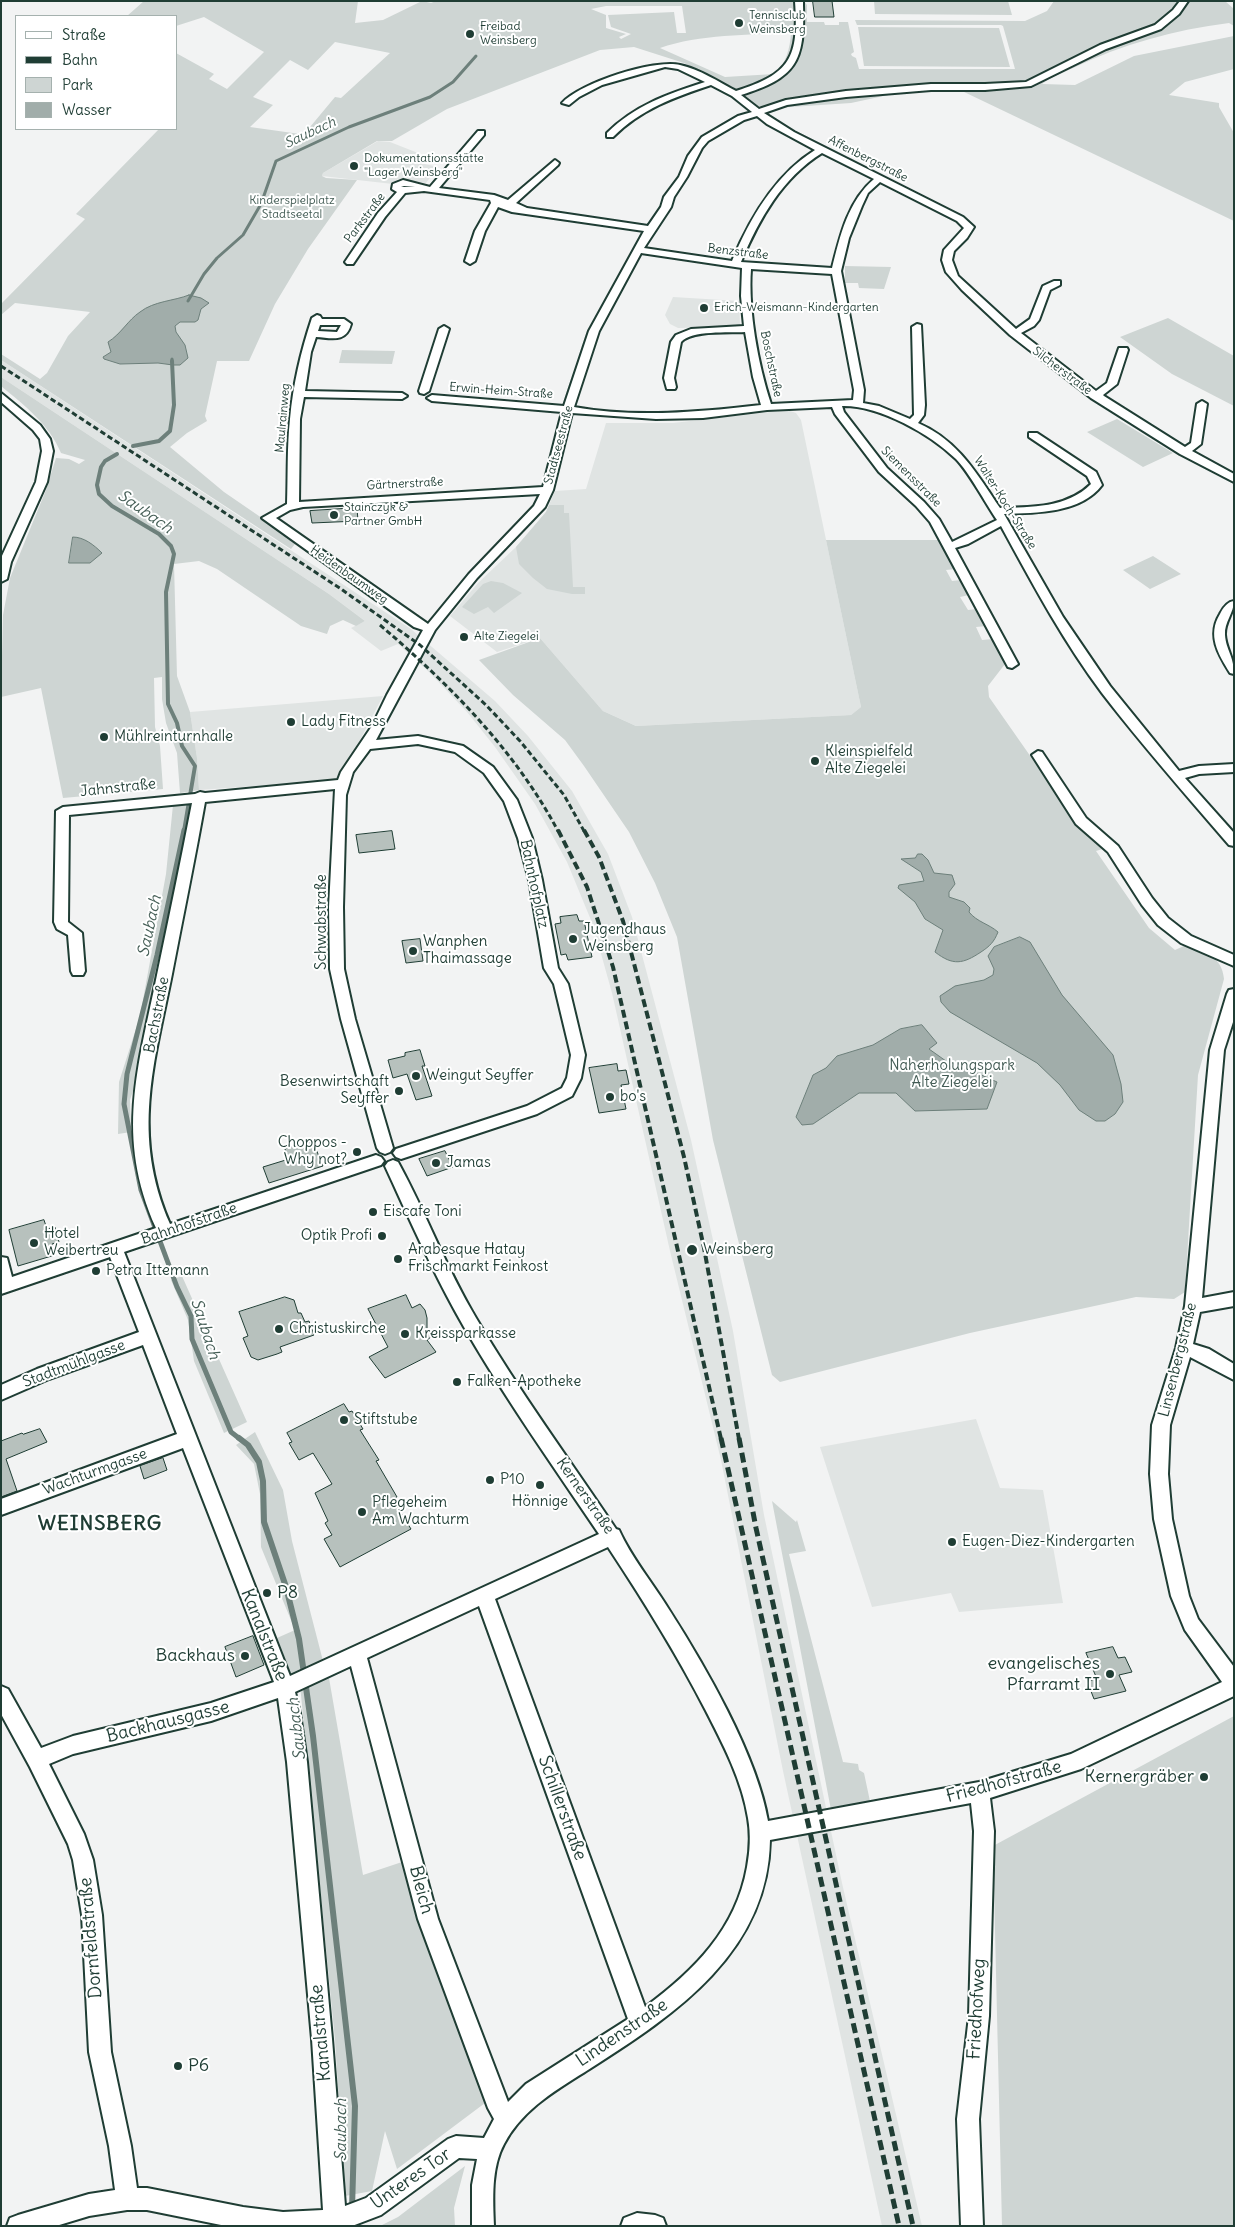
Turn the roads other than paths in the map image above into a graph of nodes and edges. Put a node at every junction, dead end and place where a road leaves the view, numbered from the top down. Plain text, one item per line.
1 (799, 1) edge
2 (1184, 1) edge
3 (712, 82) junction
4 (735, 94) junction
5 (566, 104) dead end
6 (757, 111) junction
7 (481, 133) dead end
8 (610, 135) dead end
9 (821, 150) junction
10 (555, 163) dead end
11 (879, 179) junction
12 (428, 189) junction
13 (495, 201) junction
14 (510, 203) junction
15 (525, 210) junction
16 (969, 227) joint
17 (650, 229) junction
18 (638, 250) junction
19 (470, 261) dead end
20 (350, 262) dead end
21 (735, 265) junction
22 (747, 266) junction
23 (836, 271) junction
24 (1057, 284) dead end
25 (917, 327) dead end
26 (444, 329) dead end
27 (751, 329) junction
28 (1014, 333) junction
29 (312, 334) junction
30 (1123, 350) dead end
31 (671, 387) dead end
32 (298, 394) junction
33 (417, 394) junction
34 (1, 396) edge
35 (1095, 396) junction
36 (836, 403) junction
37 (858, 404) junction
38 (1202, 404) dead end
39 (767, 407) junction
40 (568, 410) junction
41 (913, 423) junction
42 (1033, 435) dead end
43 (1184, 452) junction
44 (1234, 479) edge
45 (548, 490) junction
46 (293, 506) junction
47 (997, 511) junction
48 (268, 518) joint
49 (1004, 522) junction
50 (950, 546) junction
51 (1, 579) edge
52 (1234, 604) edge
53 (430, 629) junction
54 (1012, 664) dead end
55 (1234, 670) edge
56 (388, 703) joint
57 (378, 727) junction
58 (406, 739) junction
59 (365, 745) junction
60 (1038, 755) dead end
61 (1234, 768) edge
62 (1176, 776) junction
63 (343, 784) junction
64 (191, 797) junction
65 (1234, 842) edge
66 (1234, 961) edge
67 (78, 970) dead end
68 (1234, 994) edge
69 (380, 1154) junction
70 (397, 1160) junction
71 (164, 1233) junction
72 (115, 1250) junction
73 (1, 1262) edge
74 (3, 1286) edge
75 (1234, 1299) edge
76 (1193, 1306) junction
77 (148, 1336) junction
78 (1184, 1348) junction
79 (1234, 1373) edge
80 (1, 1393) edge
81 (188, 1438) junction
82 (1, 1507) edge
83 (613, 1536) junction
84 (484, 1594) junction
85 (357, 1654) junction
86 (1234, 1682) edge
87 (291, 1684) junction
88 (1234, 1686) edge
89 (1, 1695) edge
90 (37, 1760) junction
91 (979, 1792) junction
92 (760, 1832) junction
93 (640, 2022) junction
94 (507, 2118) junction
95 (489, 2149) junction
96 (127, 2199) junction
97 (339, 2220) junction
98 (18, 2226) edge
99 (483, 2226) edge
100 (632, 2226) edge
101 (655, 2226) edge
102 (972, 2226) edge

1 - 4 street
2 - 6 street, Stadtseestraße
3 - 4 street, Affenbergstraße
3 - 5 street, Affenbergstraße
3 - 8 street
4 - 6 street, Affenbergstraße
6 - 9 street, Affenbergstraße
6 - 17 street, Stadtseestraße
7 - 12 street
9 - 11 street, Affenbergstraße
9 - 21 street
10 - 14 street
11 - 16 street, Affenbergstraße
11 - 23 street
12 - 13 street
12 - 20 street, Parkstraße
13 - 14 street
13 - 15 street
13 - 19 street
14 - 15 street
15 - 17 street
16 - 28 street, Silcherstraße
17 - 18 street, Stadtseestraße
18 - 21 street, Benzstraße
18 - 40 street, Stadtseestraße
21 - 22 street, Benzstraße
22 - 23 street, Benzstraße
22 - 27 street, Boschstraße
23 - 37 street
24 - 28 street
25 - 41 street
26 - 33 street
27 - 31 street
27 - 39 street, Boschstraße
28 - 35 street, Silcherstraße
29 - 29 street, Maulrainweg
29 - 32 street, Maulrainweg
30 - 35 street
32 - 33 street, Erwin-Heim-Straße
32 - 46 street, Maulrainweg
33 - 40 street, Erwin-Heim-Straße
34 - 51 street
35 - 43 street, Silcherstraße
36 - 37 street, Walter-Koch-Straße
36 - 39 street, Walter-Koch-Straße
36 - 50 street, Siemensstraße
37 - 41 street, Walter-Koch-Straße
38 - 43 street
39 - 40 street, Walter-Koch-Straße
40 - 45 street, Stadtseestraße
41 - 47 street, Walter-Koch-Straße
42 - 47 street
43 - 44 street, Silcherstraße
45 - 46 street, Gärtnerstraße
45 - 53 street, Stadtseestraße
46 - 48 street, Gärtnerstraße
47 - 49 street, Walter-Koch-Straße
48 - 53 street, Heidenbaumweg
49 - 50 street
49 - 62 street, Walter-Koch-Straße
50 - 54 street, Siemensstraße
52 - 55 street
53 - 56 street, Stadtseestraße
56 - 57 street, Schwabstraße
57 - 58 street, Bahnhofplatz
57 - 59 street, Schwabstraße
58 - 59 street, Bahnhofplatz
58 - 70 street, Bahnhofplatz
59 - 63 street, Schwabstraße
60 - 66 street
61 - 62 street
62 - 65 street, Walter-Koch-Straße
63 - 64 street, Jahnstraße
63 - 69 street, Schwabstraße
64 - 67 street, Jahnstraße
64 - 71 street, Bachstraße
68 - 76 street, Linsenbergstraße
69 - 70 street
69 - 71 street, Bahnhofstraße
70 - 83 street, Kernerstraße
71 - 72 street, Bahnhofstraße
72 - 74 street, Bahnhofstraße
72 - 77 street, Kanalstraße
73 - 74 street
75 - 76 street
76 - 78 street, Linsenbergstraße
77 - 80 street, Stadtmühlgasse
77 - 81 street, Kanalstraße
78 - 79 street
78 - 86 street, Linsenbergstraße
81 - 82 street, Wachturmgasse
81 - 87 street, Kanalstraße
83 - 84 street
83 - 92 street, Kernerstraße
84 - 85 street
84 - 93 street, Schillerstraße
85 - 87 street
85 - 94 street, Bleich
87 - 90 street, Backhausgasse
87 - 97 street, Kanalstraße
88 - 91 street, Friedhofstraße
89 - 90 street, Dornfeldstraße
90 - 96 street, Dornfeldstraße
91 - 92 street, Friedhofstraße
91 - 102 street, Friedhofweg
92 - 93 street, Lindenstraße
93 - 94 street, Lindenstraße
94 - 95 street, Lindenstraße
95 - 97 street, Unteres Tor
95 - 99 street, Lindenstraße
96 - 97 street, Unteres Tor
96 - 98 street, Unteres Tor
100 - 101 street

